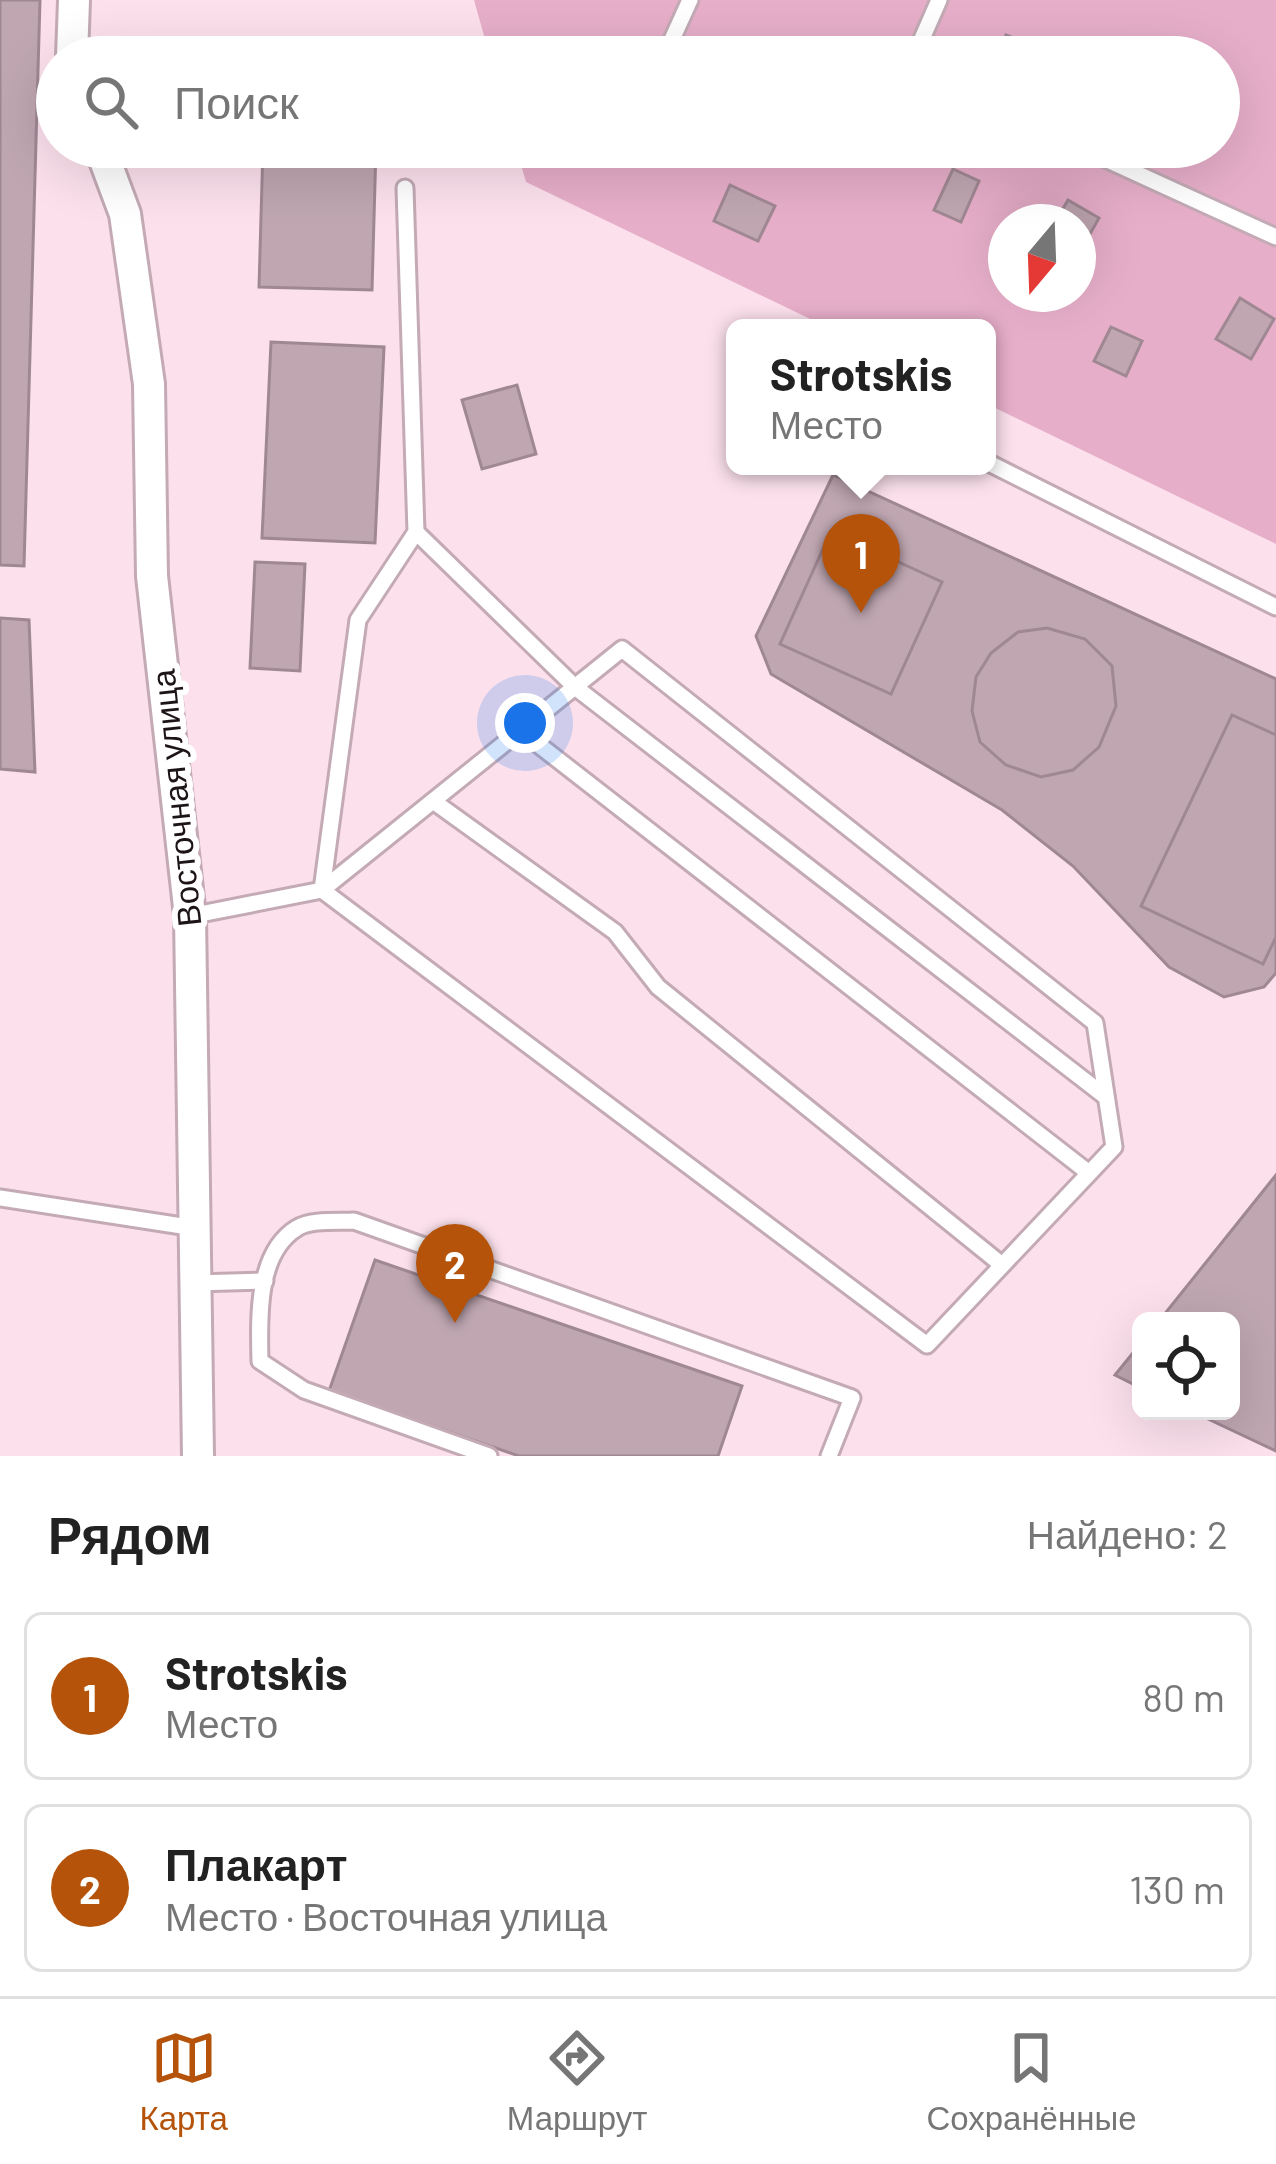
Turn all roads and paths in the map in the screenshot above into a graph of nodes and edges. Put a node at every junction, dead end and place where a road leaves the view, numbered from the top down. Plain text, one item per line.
1 (74, 0) edge
2 (691, 0) edge
3 (938, 0) edge
4 (73, 36) edge
5 (674, 36) edge
6 (923, 36) edge
7 (108, 168) edge
8 (1125, 168) edge
9 (405, 188) dead end
10 (1276, 237) edge
11 (996, 467) edge
12 (416, 532) junction
13 (1276, 607) edge
14 (575, 687) junction
15 (520, 730) junction
16 (433, 801) junction
17 (322, 890) junction
18 (190, 916) junction
19 (1106, 1097) junction
20 (1089, 1173) junction
21 (0, 1198) edge
22 (195, 1228) junction
23 (1002, 1265) junction
24 (265, 1281) junction
25 (195, 1283) junction
26 (198, 1456) edge
27 (489, 1456) edge
28 (829, 1456) edge

1 - 4 street
2 - 5 lane
3 - 6 lane
7 - 18 street, Восточная улица
8 - 10 lane
9 - 12 lane
11 - 13 lane
12 - 14 lane
12 - 17 lane
14 - 15 lane
14 - 19 lane
14 - 19 lane
15 - 16 lane
15 - 20 lane
16 - 17 lane
16 - 23 lane
17 - 18 lane
17 - 23 lane
18 - 22 street, Восточная улица
19 - 20 lane
20 - 23 lane
21 - 22 lane
22 - 25 street, Восточная улица
24 - 25 lane
24 - 27 lane
24 - 28 lane
25 - 26 street, Восточная улица

